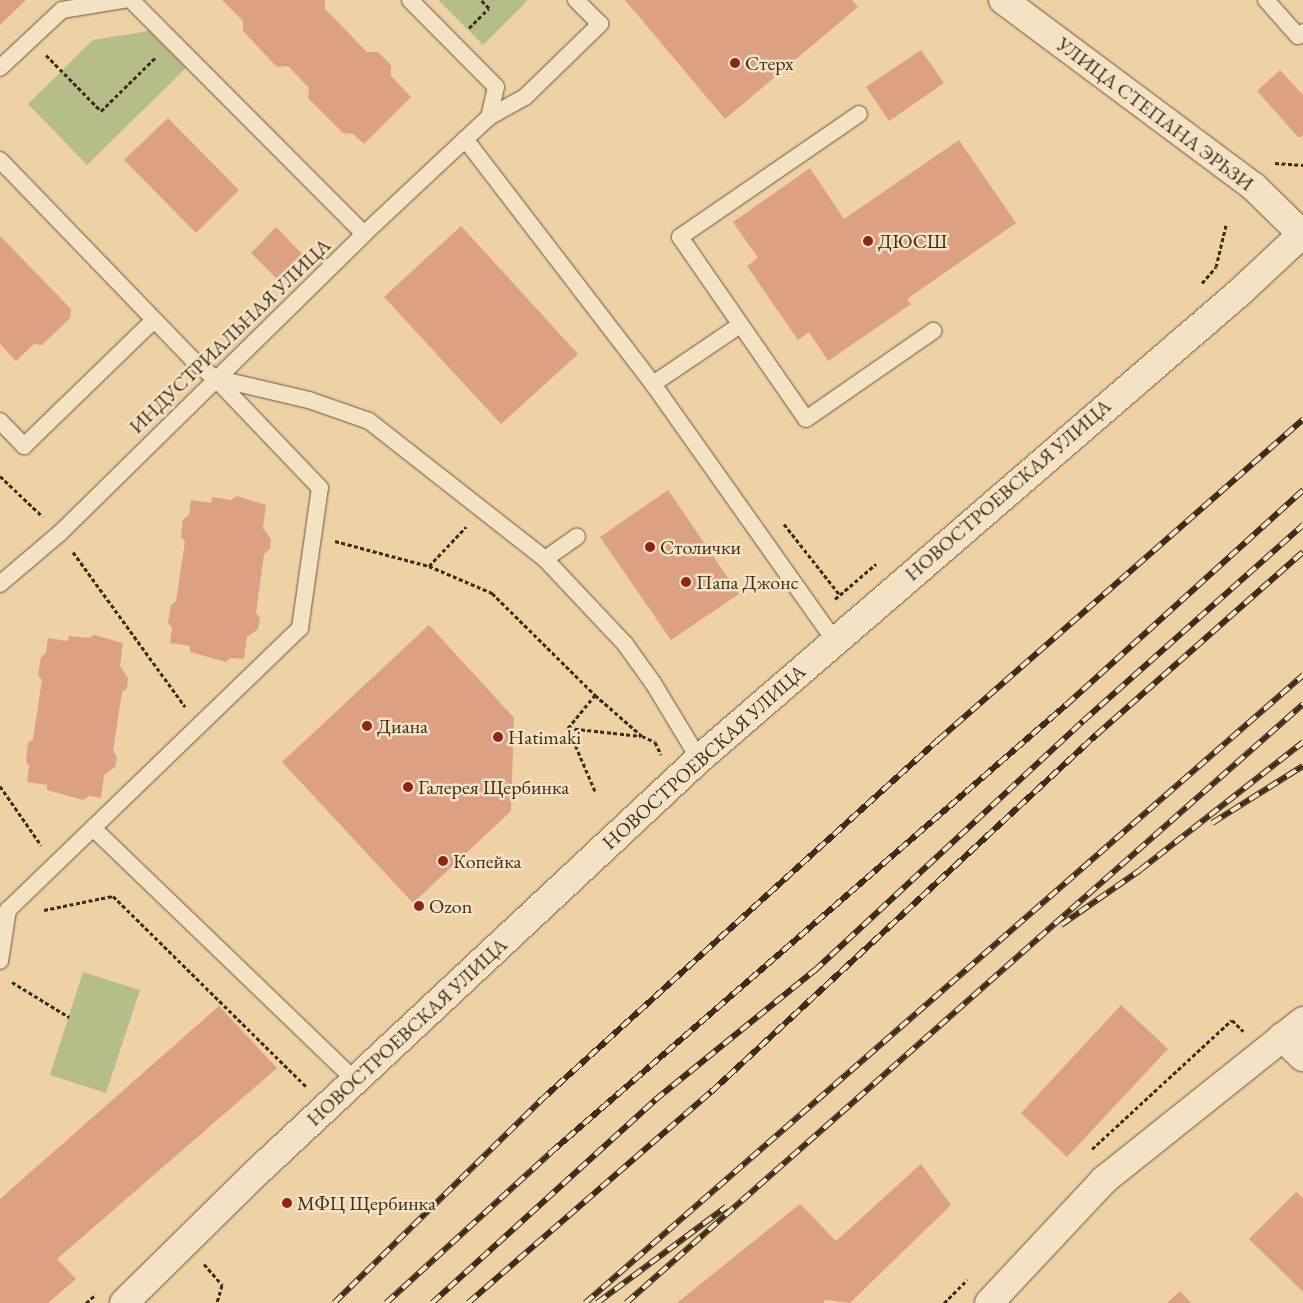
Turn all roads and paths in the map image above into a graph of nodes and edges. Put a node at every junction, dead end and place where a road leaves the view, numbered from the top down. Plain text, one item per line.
1 (124, 0) edge
2 (131, 0) edge
3 (410, 0) edge
4 (481, 0) edge
5 (576, 0) edge
6 (1003, 0) edge
7 (1266, 0) edge
8 (1303, 32) edge
9 (31, 39) junction
10 (172, 42) junction
11 (453, 44) junction
12 (0, 68) edge
13 (859, 114) dead end
14 (489, 117) junction
15 (465, 140) junction
16 (0, 160) edge
17 (1274, 163) dead end
18 (1303, 164) edge
19 (1303, 233) edge
20 (364, 234) junction
21 (154, 320) junction
22 (740, 324) junction
23 (933, 331) dead end
24 (215, 378) junction
25 (653, 384) junction
26 (0, 422) edge
27 (0, 476) edge
28 (483, 510) junction
29 (60, 534) junction
30 (577, 537) dead end
31 (312, 538) junction
32 (545, 559) junction
33 (429, 566) junction
34 (0, 584) edge
35 (834, 640) junction
36 (595, 695) junction
37 (198, 726) junction
38 (568, 728) junction
39 (642, 736) junction
40 (662, 756) dead end
41 (699, 759) junction
42 (0, 786) edge
43 (595, 791) dead end
44 (92, 828) junction
45 (54, 865) junction
46 (7, 917) junction
47 (0, 961) edge
48 (8, 979) dead end
49 (69, 1017) dead end
50 (1303, 1021) edge
51 (1282, 1038) junction
52 (1303, 1057) edge
53 (355, 1080) junction
54 (307, 1087) dead end
55 (203, 1262) dead end
56 (124, 1303) edge
57 (217, 1303) edge
58 (989, 1303) edge

1 - 9 lane
2 - 10 lane
3 - 11 lane
4 - 11 path
5 - 14 lane, ИНДУСТРИАЛЬНАЯ УЛИЦА
6 - 19 street, УЛИЦА СТЕПАНА ЭРЬЗИ
7 - 8 lane
9 - 10 path
9 - 12 lane
10 - 20 lane
11 - 14 lane
13 - 22 lane
14 - 15 lane, ИНДУСТРИАЛЬНАЯ УЛИЦА
15 - 20 lane, ИНДУСТРИАЛЬНАЯ УЛИЦА
15 - 25 lane
16 - 21 lane
17 - 18 path
19 - 35 street, НОВОСТРОЕВСКАЯ УЛИЦА
20 - 24 lane, ИНДУСТРИАЛЬНАЯ УЛИЦА
21 - 24 lane
21 - 26 lane
22 - 23 lane
22 - 25 lane
24 - 28 lane
24 - 29 lane, ИНДУСТРИАЛЬНАЯ УЛИЦА
24 - 31 lane
25 - 35 lane
27 - 29 path
28 - 32 lane
28 - 33 path
29 - 34 lane, ИНДУСТРИАЛЬНАЯ УЛИЦА
29 - 37 path
30 - 32 lane
31 - 33 path
31 - 37 lane
32 - 41 lane
33 - 36 path
35 - 41 street, НОВОСТРОЕВСКАЯ УЛИЦА
36 - 38 path
36 - 39 path
37 - 44 lane
38 - 39 path
38 - 43 path
39 - 40 path
41 - 53 street, НОВОСТРОЕВСКАЯ УЛИЦА
42 - 45 path
44 - 45 lane
44 - 53 lane
45 - 46 lane
46 - 47 lane
46 - 54 path
48 - 49 path
50 - 51 street
51 - 52 street
51 - 58 street
53 - 56 street, НОВОСТРОЕВСКАЯ УЛИЦА
55 - 57 path

